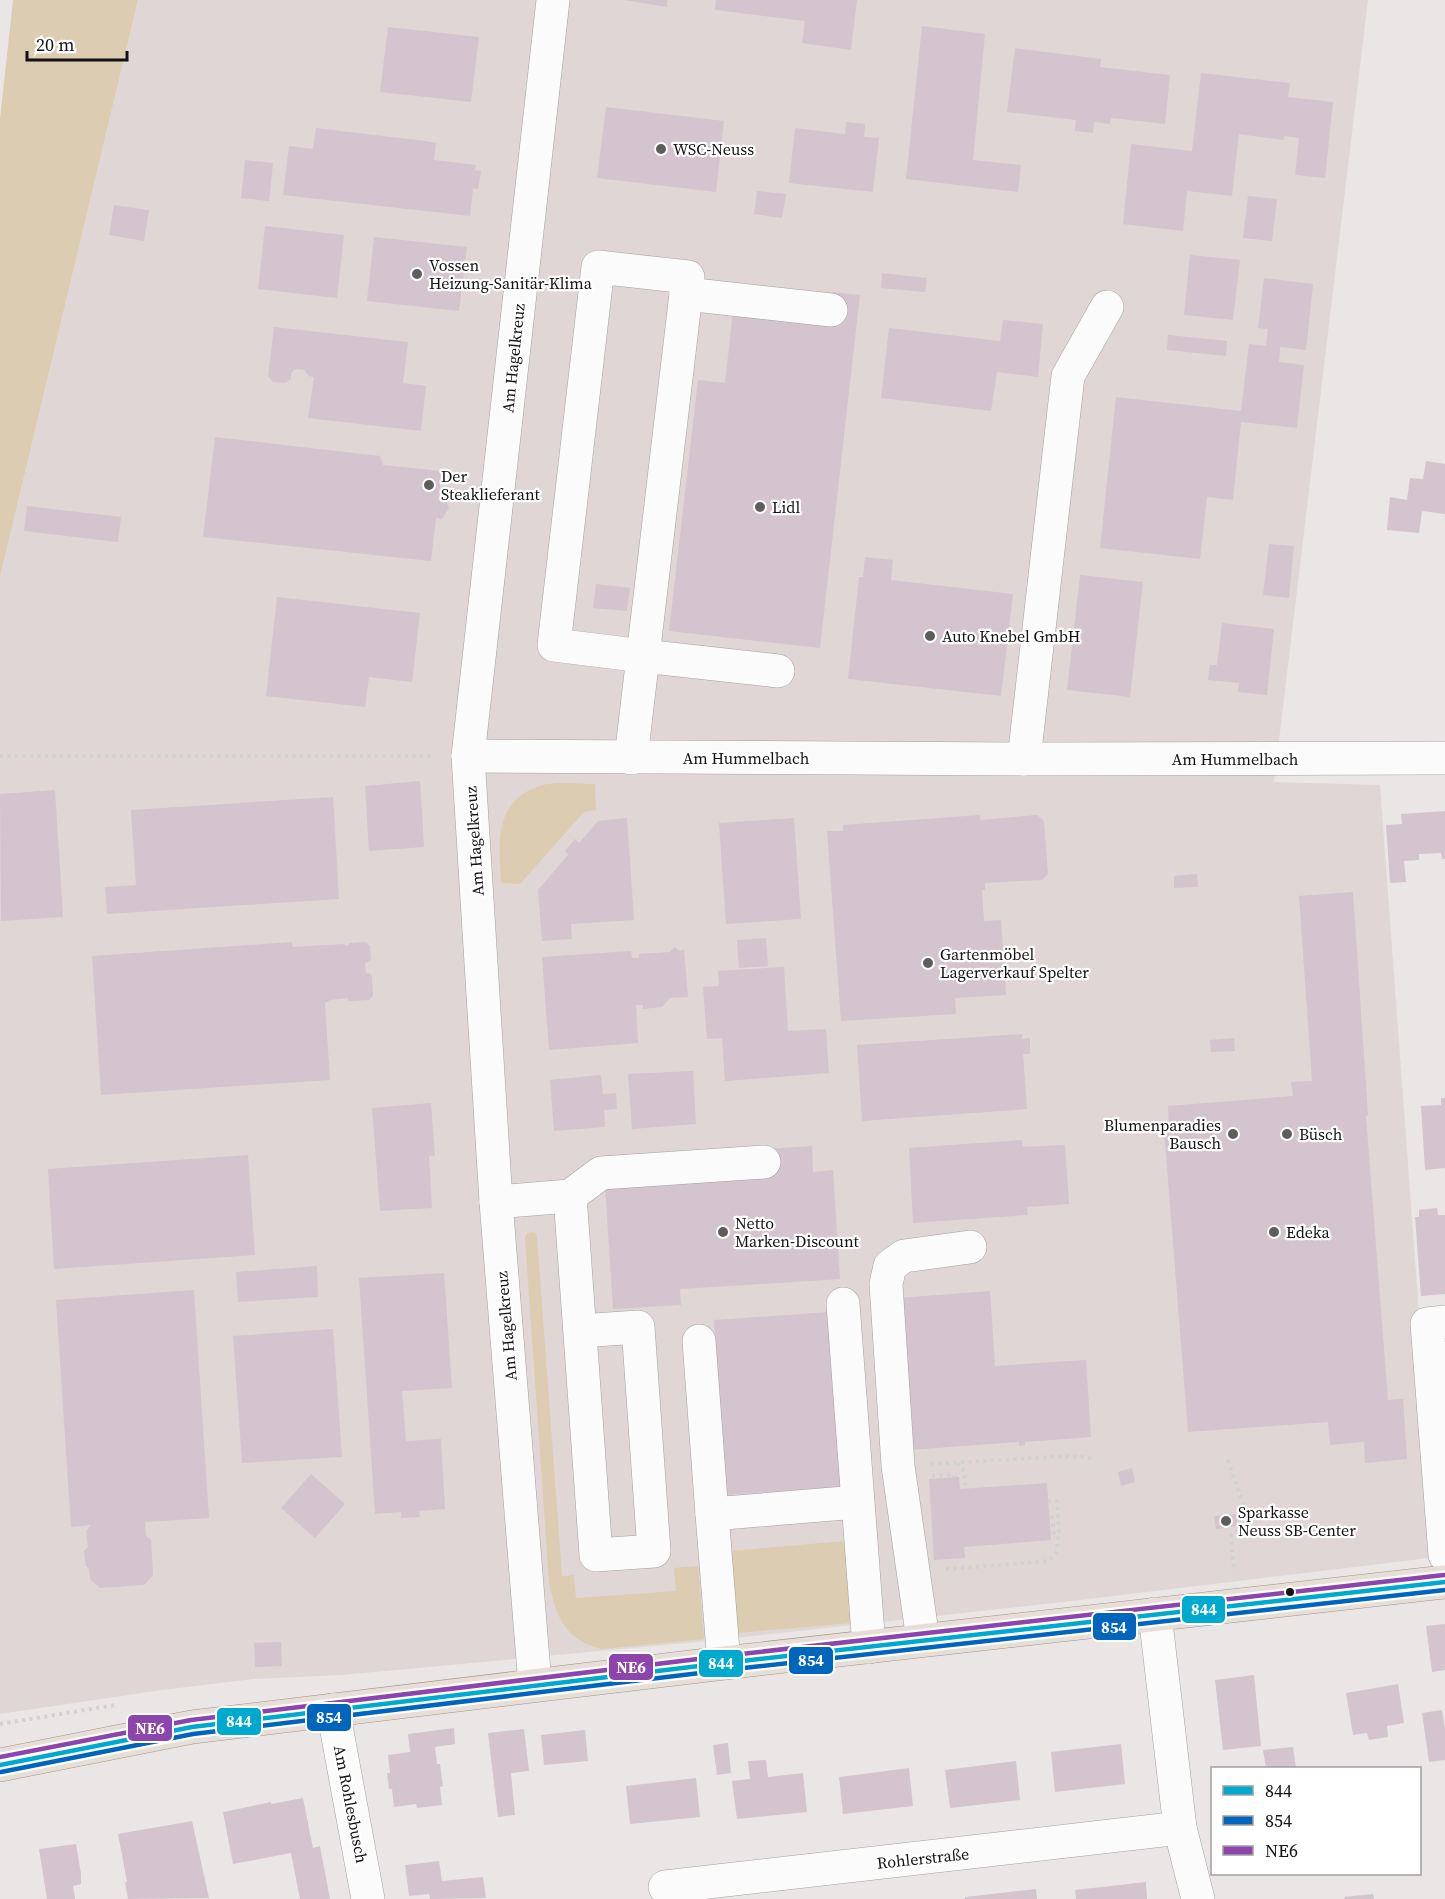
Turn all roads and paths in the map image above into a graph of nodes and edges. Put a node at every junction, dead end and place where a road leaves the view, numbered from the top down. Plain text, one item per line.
1 (553, 0) edge
2 (686, 294) junction
3 (1107, 307) dead end
4 (831, 310) dead end
5 (644, 656) junction
6 (778, 671) dead end
7 (0, 756) edge
8 (468, 756) junction
9 (631, 758) junction
10 (1445, 758) edge
11 (1024, 759) junction
12 (764, 1162) dead end
13 (570, 1196) junction
14 (496, 1202) junction
15 (970, 1247) dead end
16 (843, 1304) dead end
17 (1445, 1322) edge
18 (580, 1331) junction
19 (699, 1341) dead end
20 (1092, 1458) dead end
21 (1228, 1460) dead end
22 (956, 1462) junction
23 (898, 1466) junction
24 (931, 1476) dead end
25 (954, 1478) dead end
26 (966, 1489) dead end
27 (1048, 1501) dead end
28 (857, 1502) junction
29 (712, 1514) junction
30 (1050, 1517) dead end
31 (1059, 1533) junction
32 (1445, 1555) edge
33 (914, 1571) junction
34 (1445, 1582) edge
35 (1237, 1606) junction
36 (1155, 1614) junction
37 (923, 1641) junction
38 (869, 1647) junction
39 (724, 1663) junction
40 (535, 1685) junction
41 (333, 1710) junction
42 (0, 1765) edge
43 (1180, 1828) junction
44 (665, 1887) dead end
45 (368, 1899) edge
46 (1198, 1899) edge

1 - 8 street, Am Hagelkreuz
2 - 4 street
2 - 5 street
2 - 5 street
3 - 11 street
5 - 6 street
5 - 9 street
7 - 8 path
8 - 9 street, Am Hummelbach
8 - 14 street, Am Hagelkreuz
9 - 11 street, Am Hummelbach
10 - 11 street, Am Hummelbach
12 - 13 street
13 - 14 street
13 - 18 street
14 - 40 street, Am Hagelkreuz
15 - 23 street
16 - 28 street
17 - 32 street
18 - 18 street
19 - 29 street
20 - 22 path
21 - 35 path
22 - 23 path
22 - 26 path
23 - 33 street
24 - 25 path
27 - 31 path
28 - 29 street
28 - 38 street
29 - 39 street
30 - 31 path
31 - 33 path
33 - 37 street
34 - 35 main road
35 - 36 main road
36 - 37 main road
36 - 43 street
37 - 38 main road
38 - 39 main road
39 - 40 main road
40 - 41 main road
41 - 42 main road
41 - 45 street, Am Rohlesbusch
43 - 44 street, Rohlerstraße
43 - 46 street

